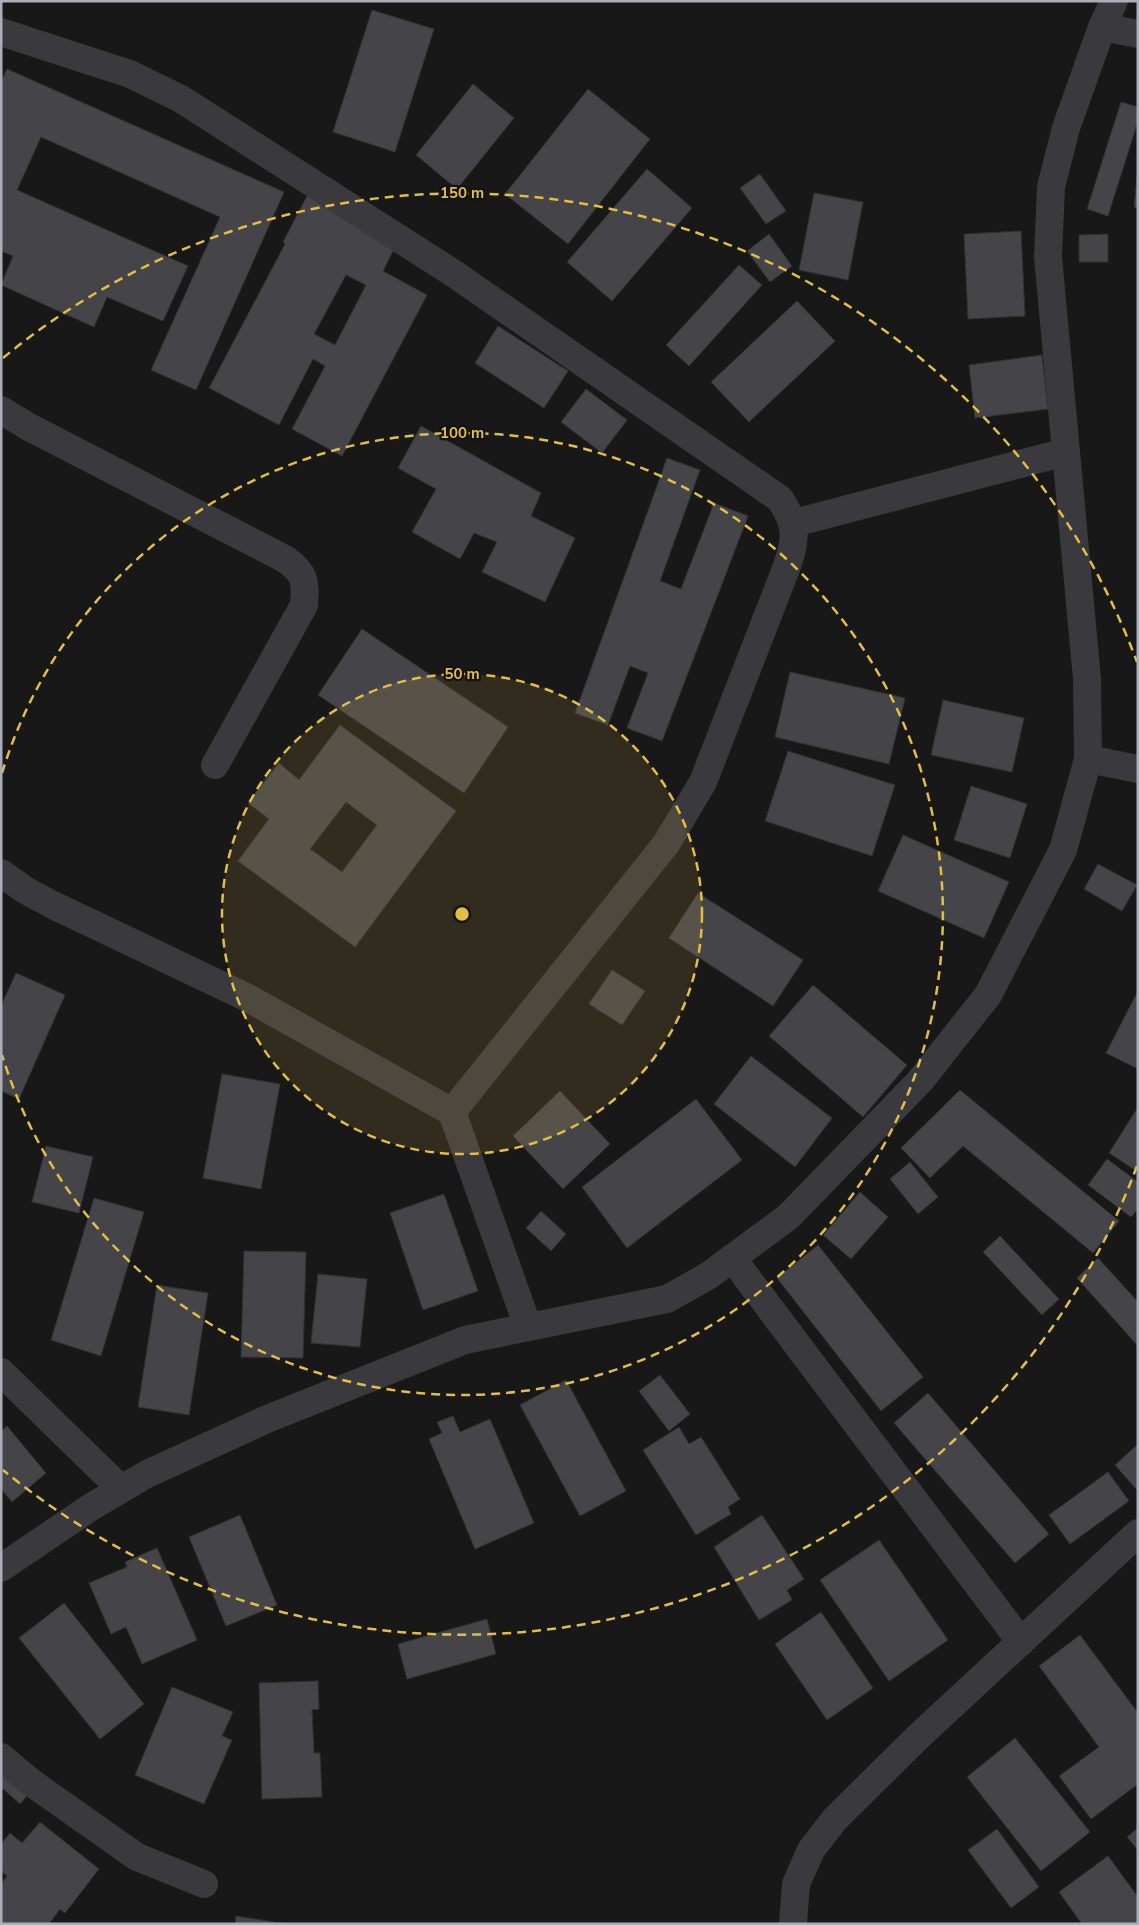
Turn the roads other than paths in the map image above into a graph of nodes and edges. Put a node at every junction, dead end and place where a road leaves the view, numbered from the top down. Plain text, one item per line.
1 (1114, 1) edge
2 (1102, 27) junction
3 (1, 32) edge
4 (1138, 34) edge
5 (1, 410) edge
6 (1066, 452) junction
7 (794, 524) junction
8 (1088, 759) junction
9 (215, 765) dead end
10 (1138, 769) edge
11 (1, 874) edge
12 (452, 1112) junction
13 (732, 1258) junction
14 (528, 1328) junction
15 (1, 1372) edge
16 (121, 1489) junction
17 (1138, 1533) edge
18 (1, 1568) edge
19 (1021, 1642) junction
20 (1, 1757) edge
21 (204, 1884) dead end
22 (793, 1924) edge

1 - 2 street
2 - 4 street
2 - 6 street
3 - 7 street
5 - 9 street
6 - 7 street
6 - 8 street
7 - 12 street
8 - 10 street
8 - 13 street
11 - 12 street
12 - 14 street
13 - 14 street
13 - 19 street
14 - 16 street
15 - 16 street
16 - 18 street
17 - 19 street
19 - 22 street
20 - 21 street

